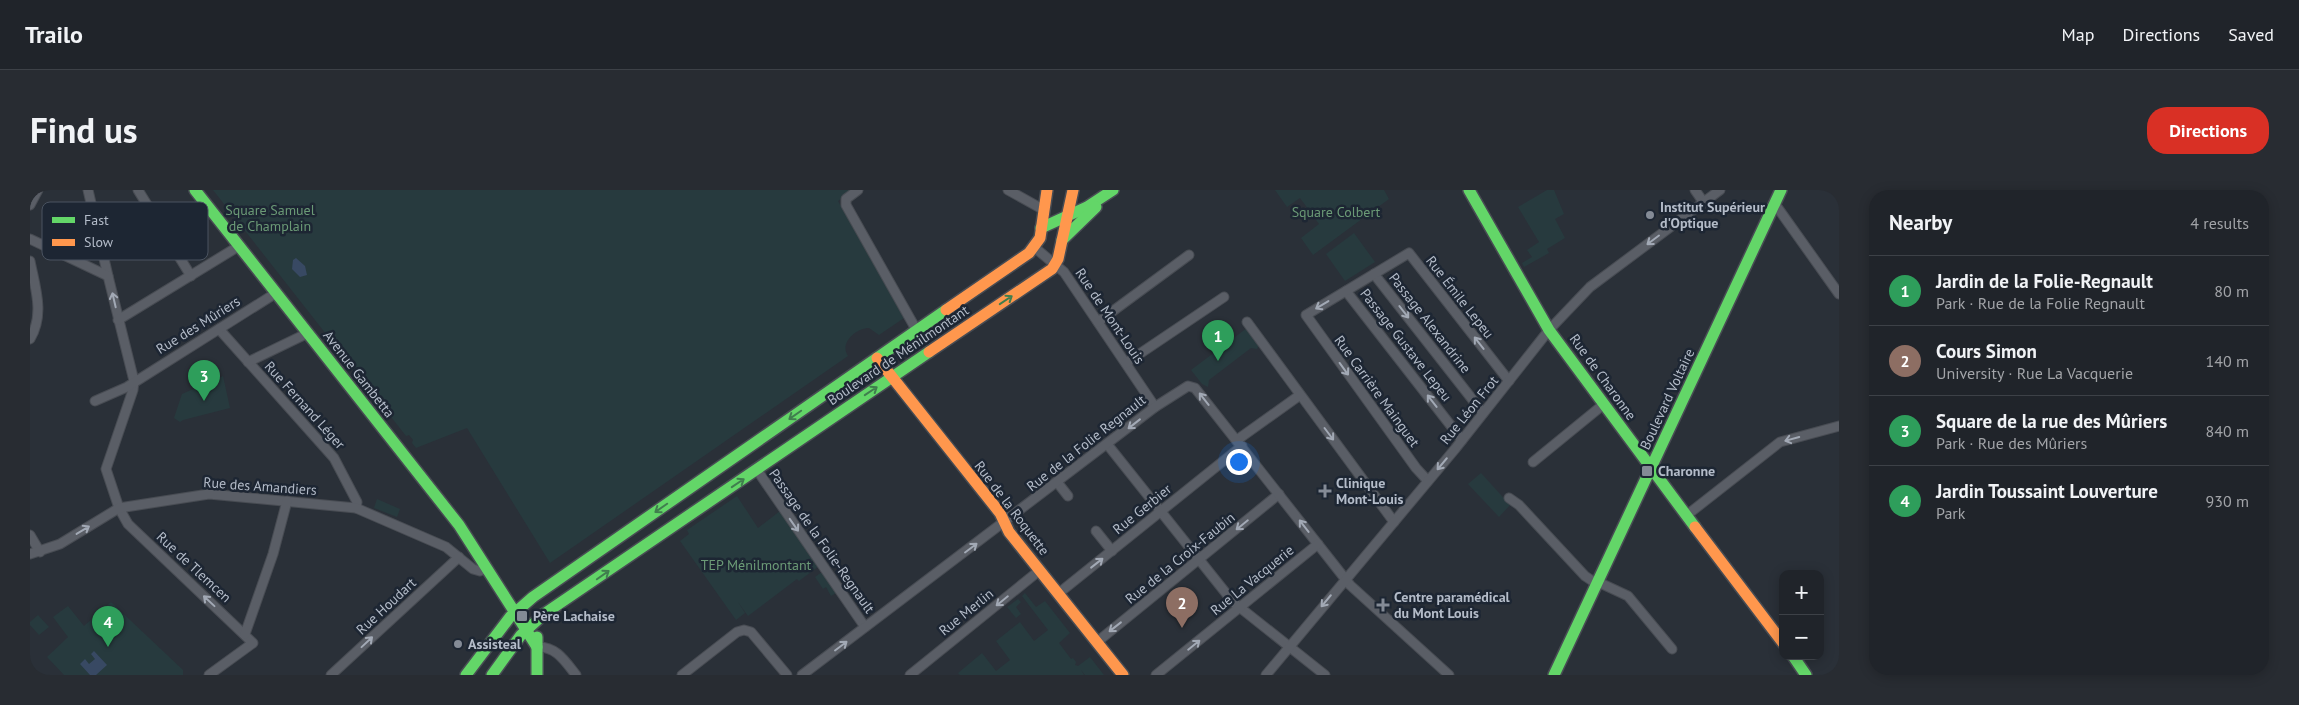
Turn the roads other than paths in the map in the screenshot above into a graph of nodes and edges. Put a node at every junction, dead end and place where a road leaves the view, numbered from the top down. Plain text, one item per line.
1 (38, 190) edge
2 (138, 190) edge
3 (195, 190) edge
4 (858, 190) edge
5 (1008, 190) edge
6 (1047, 190) edge
7 (1073, 190) edge
8 (1113, 190) edge
9 (1469, 190) edge
10 (1695, 190) edge
11 (1720, 190) edge
12 (1781, 190) edge
13 (1102, 199) junction
14 (145, 202) edge
15 (204, 202) edge
16 (1704, 203) junction
17 (1774, 204) junction
18 (30, 205) edge
19 (208, 207) edge
20 (1044, 210) junction
21 (1066, 217) junction
22 (1041, 228) junction
23 (30, 239) edge
24 (1062, 240) junction
25 (42, 245) edge
26 (239, 246) junction
27 (1034, 247) junction
28 (1189, 255) dead end
29 (74, 260) edge
30 (104, 260) edge
31 (181, 260) edge
32 (30, 261) edge
33 (1056, 264) junction
34 (1374, 274) junction
35 (108, 276) junction
36 (191, 276) junction
37 (1346, 291) junction
38 (276, 293) junction
39 (1839, 294) edge
40 (1224, 297) dead end
41 (1306, 315) joint
42 (118, 320) junction
43 (1098, 322) junction
44 (1247, 322) dead end
45 (219, 329) junction
46 (1549, 330) junction
47 (917, 331) junction
48 (308, 333) junction
49 (30, 339) edge
50 (877, 358) junction
51 (248, 362) junction
52 (1126, 363) junction
53 (891, 377) junction
54 (134, 381) junction
55 (1509, 382) junction
56 (1300, 395) junction
57 (95, 401) dead end
58 (1604, 404) junction
59 (1155, 407) junction
60 (1483, 413) junction
61 (1839, 426) edge
62 (1462, 440) junction
63 (1239, 443) junction
64 (1107, 444) junction
65 (744, 451) junction
66 (1533, 462) dead end
67 (1651, 468) junction
68 (757, 470) junction
69 (1428, 481) junction
70 (1058, 482) junction
71 (1280, 494) junction
72 (1068, 496) dead end
73 (1509, 498) dead end
74 (287, 501) junction
75 (119, 508) junction
76 (356, 508) junction
77 (1161, 512) junction
78 (1687, 515) junction
79 (1004, 522) junction
80 (1394, 522) junction
81 (1096, 531) dead end
82 (30, 535) edge
83 (1318, 544) junction
84 (1112, 551) junction
85 (40, 552) junction
86 (30, 554) edge
87 (459, 557) junction
88 (1200, 560) junction
89 (486, 567) junction
90 (1040, 570) junction
91 (495, 578) junction
92 (1345, 578) junction
93 (1597, 583) junction
94 (1059, 593) junction
95 (527, 601) junction
96 (1240, 608) junction
97 (514, 613) junction
98 (537, 619) junction
99 (865, 627) junction
100 (526, 630) junction
101 (245, 634) junction
102 (1779, 638) edge
103 (1097, 642) junction
104 (1289, 646) junction
105 (537, 647) junction
106 (1672, 649) dead end
107 (1795, 660) edge
108 (1803, 674) edge
109 (209, 675) edge
110 (331, 675) edge
111 (466, 675) edge
112 (492, 675) edge
113 (537, 675) edge
114 (576, 675) edge
115 (682, 675) edge
116 (786, 675) edge
117 (802, 675) edge
118 (910, 675) edge
119 (1123, 675) edge
120 (1156, 675) edge
121 (1266, 675) edge
122 (1325, 675) edge
123 (1449, 675) edge
124 (1554, 675) edge

1 - 18 street
2 - 14 street
3 - 15 main road, Avenue Gambetta
4 - 47 street
5 - 20 street
6 - 20 main road
7 - 21 main road
8 - 13 main road
9 - 46 main road, Rue de Charonne
10 - 16 street
11 - 16 street, Rue Léon Frot
12 - 17 main road, Boulevard Voltaire
13 - 21 main road
13 - 24 main road
16 -> 46 street, Rue Léon Frot
17 - 39 street
17 - 67 main road, Boulevard Voltaire
19 - 26 main road, Avenue Gambetta
20 - 22 main road
21 - 22 main road
21 - 24 main road
22 - 27 main road
23 - 25 street
24 - 33 main road
26 - 36 street
26 - 38 main road, Avenue Gambetta
27 - 33 street, Rue de Mont-Louis
27 - 47 main road, Boulevard de Ménilmontant
28 - 43 street
29 - 35 street
30 - 35 street
31 - 36 street
32 - 49 street
33 - 43 street, Rue de Mont-Louis
53 -> 33 main road, Boulevard de Ménilmontant
34 - 37 street, Rue Émile Lepeu
55 -> 34 street, Rue Émile Lepeu
34 -> 60 street, Passage Alexandrine
42 -> 35 street
36 - 42 street
37 -> 41 street, Rue Émile Lepeu
62 -> 37 street, Passage Gustave Lepeu
38 - 45 street, Rue des Mûriers
38 - 48 main road, Avenue Gambetta
40 - 52 street
41 -> 69 street, Rue Carrière Mainguet
42 - 54 street
43 - 52 street, Rue de Mont-Louis
44 - 56 street
45 - 51 street, Rue Fernand Léger
45 - 54 street, Rue des Mûriers
46 - 55 street, Rue Léon Frot
46 - 58 main road, Rue de Charonne
47 - 50 main road, Boulevard de Ménilmontant
48 - 51 street
48 - 89 main road, Avenue Gambetta
50 - 53 main road, Rue de la Roquette
50 -> 65 main road, Boulevard de Ménilmontant
51 - 76 street, Rue Fernand Léger
52 - 59 street, Rue de Mont-Louis
68 -> 53 main road, Boulevard de Ménilmontant
53 - 79 main road, Rue de la Roquette
54 - 57 street, Rue des Mûriers
54 - 75 street, Rue de Tlemcen
55 - 60 street, Rue Léon Frot
56 - 63 street, Rue Gerbier
56 -> 80 street
58 - 66 street
58 - 67 main road, Rue de Charonne
63 -> 59 street, Rue de la Folie Regnault
59 -> 64 street, Rue de la Folie Regnault
60 - 62 street, Rue Léon Frot
61 -> 78 street
62 -> 69 street, Rue Léon Frot
63 - 71 street, Rue de la Folie Regnault
63 - 77 street, Rue Gerbier
64 - 70 street, Rue de la Folie Regnault
64 - 77 street
65 - 68 main road
65 -> 95 main road, Boulevard de Ménilmontant
67 - 78 main road, Rue de Charonne
67 - 93 main road, Boulevard Voltaire
98 -> 68 main road, Boulevard de Ménilmontant
68 -> 99 street, Passage de la Folie-Regnault
69 - 80 street, Rue Léon Frot
70 - 72 street
70 - 79 street, Rue de la Folie Regnault
83 -> 71 street, Rue de la Folie Regnault
71 -> 88 street, Rue de la Croix-Faubin
73 - 93 street
74 - 75 street, Rue des Amandiers
74 - 76 street, Rue des Amandiers
74 - 101 street
85 -> 75 street, Rue des Amandiers
101 -> 75 street, Rue de Tlemcen
76 - 87 street, Rue des Amandiers
77 - 84 street, Rue Gerbier
77 - 88 street
78 - 102 main road, Rue de Charonne
79 - 90 main road, Rue de la Roquette
99 -> 79 street, Rue de la Folie Regnault
80 - 92 street, Rue Léon Frot
81 - 84 street
82 - 85 street
83 - 92 street, Rue de la Folie Regnault
83 - 96 street, Rue La Vacquerie
94 -> 84 street, Rue Gerbier
85 - 86 street, Rue des Amandiers
87 - 89 street, Rue des Amandiers
110 -> 87 street, Rue Houdart
88 - 96 street
88 -> 103 street, Rue de la Croix-Faubin
89 - 91 main road, Avenue Gambetta
90 - 94 main road, Rue de la Roquette
90 -> 118 street, Rue Merlin
91 - 95 main road
91 - 97 main road
92 -> 104 street, Rue Léon Frot
92 - 123 street, Rue de la Folie Regnault
93 - 106 street
93 - 124 main road, Boulevard Voltaire
94 - 103 main road, Rue de la Roquette
95 - 97 main road, Boulevard de Ménilmontant
95 - 98 main road
96 - 104 street
120 -> 96 street, Rue La Vacquerie
97 - 100 main road
97 - 111 main road, Boulevard de Ménilmontant
98 - 100 main road, Boulevard de Ménilmontant
98 - 105 main road
117 -> 99 street, Rue de la Folie Regnault
100 - 105 main road
100 - 112 main road, Boulevard de Ménilmontant
101 - 109 street, Rue de Tlemcen
103 - 119 main road, Rue de la Roquette
104 - 121 street, Rue Léon Frot
104 - 122 street
105 - 113 main road
105 - 114 street
107 - 108 main road
115 - 116 street

